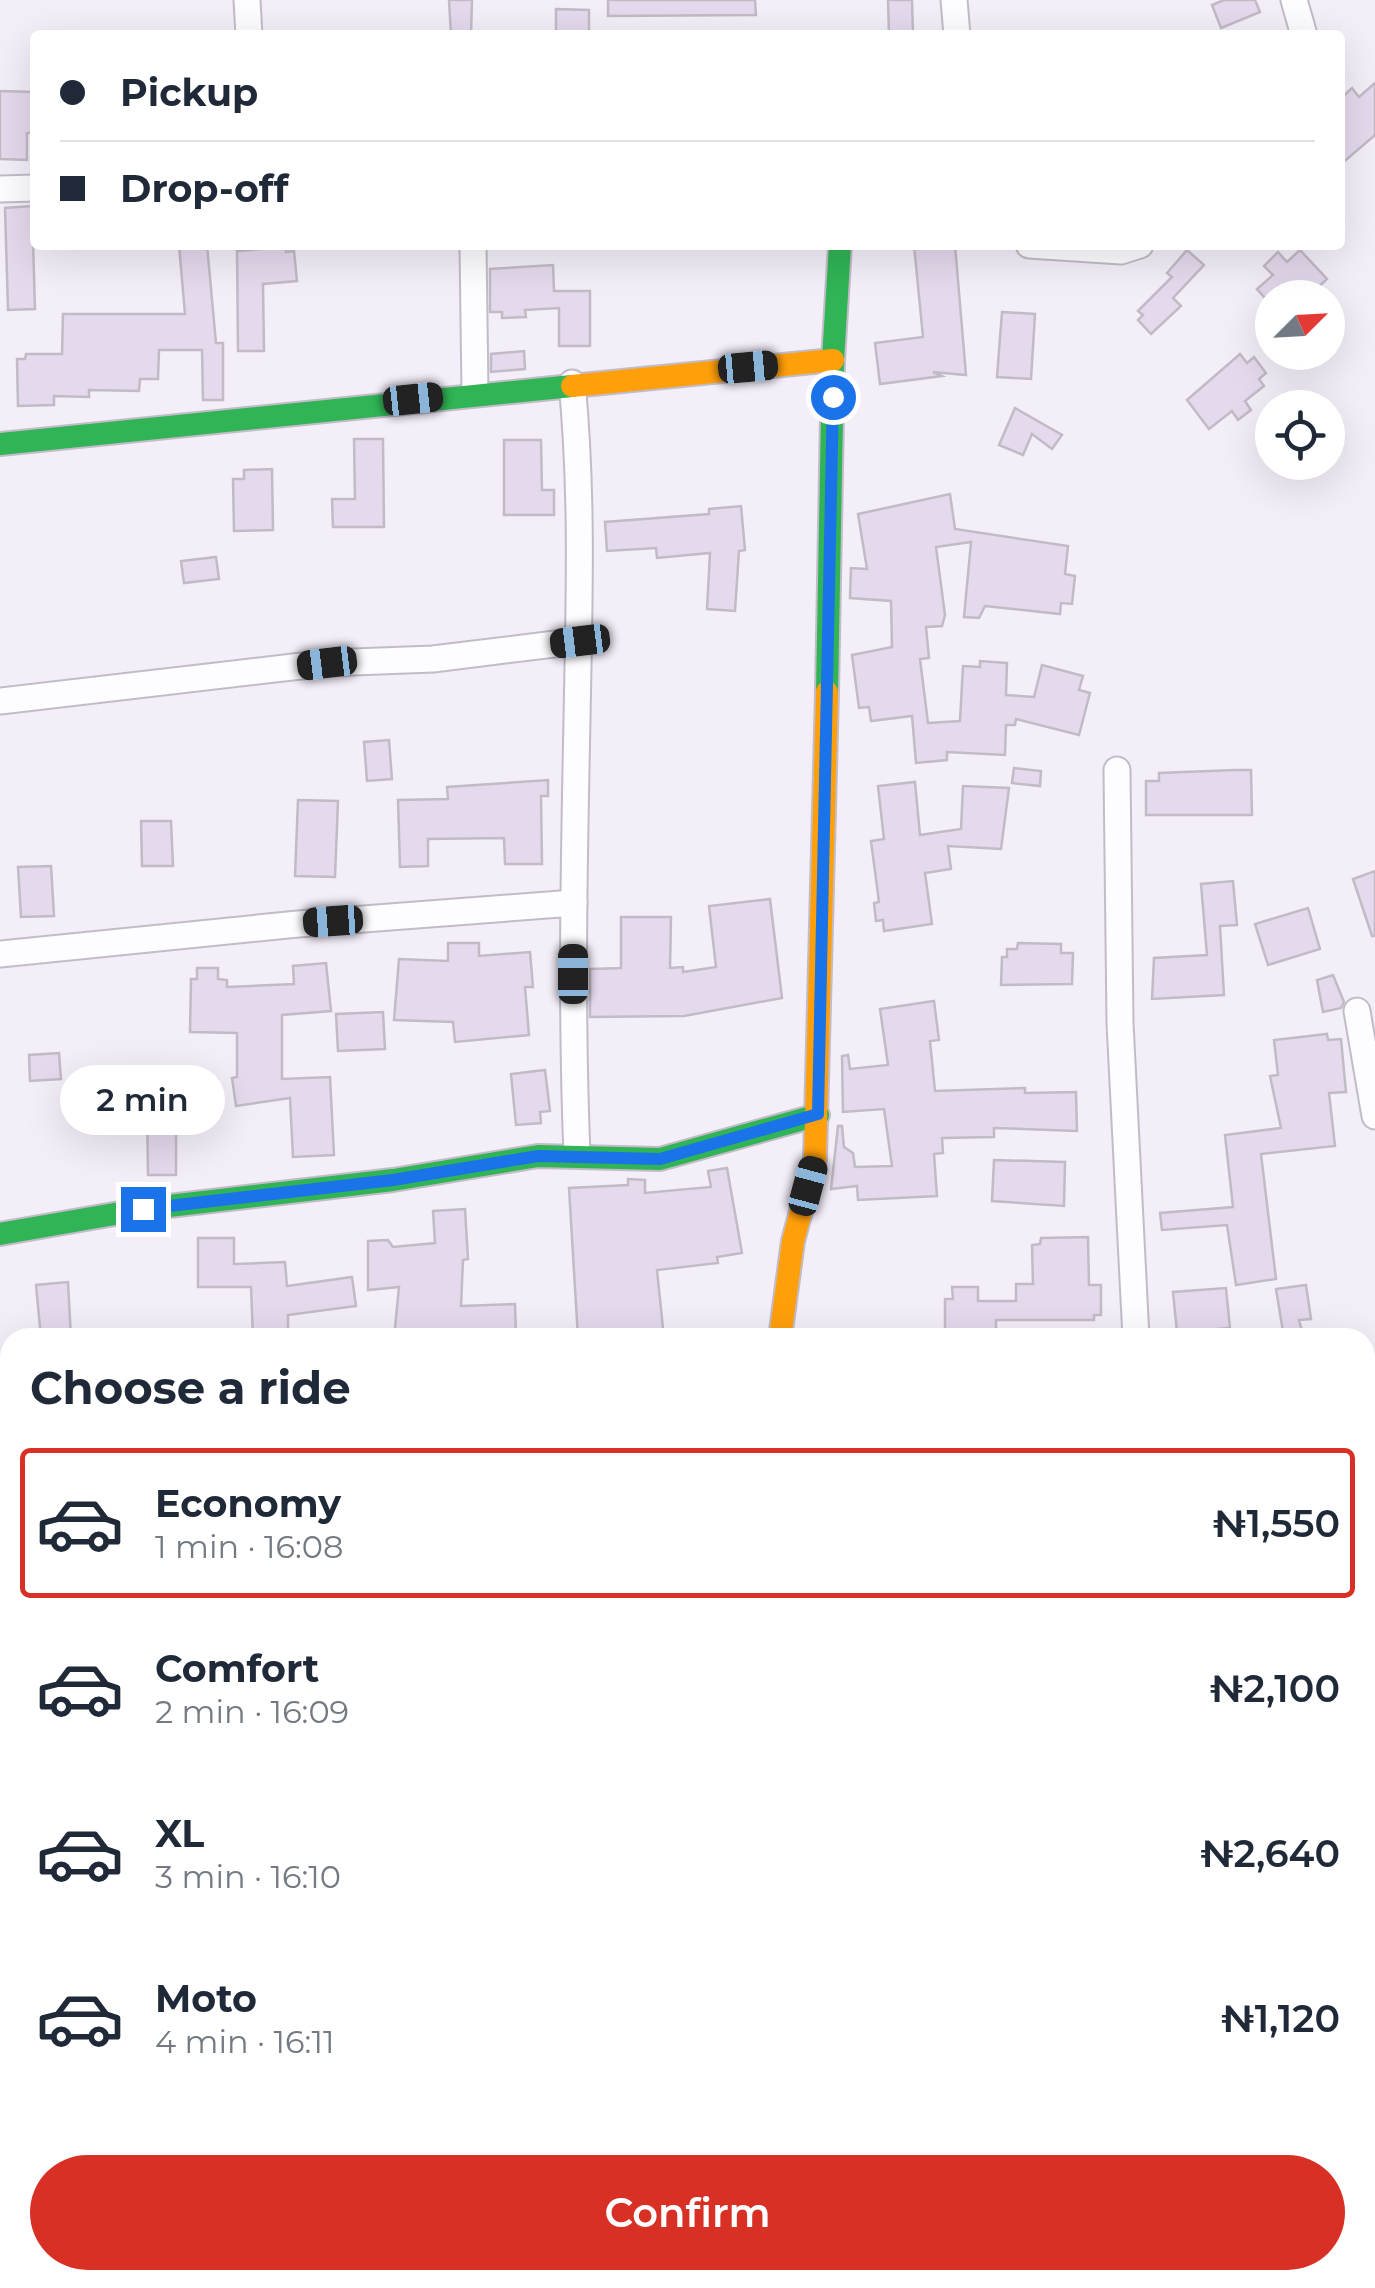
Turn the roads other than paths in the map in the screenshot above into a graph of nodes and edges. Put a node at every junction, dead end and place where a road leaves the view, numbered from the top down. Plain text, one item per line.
1 (247, 0) edge
2 (954, 0) edge
3 (1294, 0) edge
4 (249, 30) edge
5 (957, 30) edge
6 (1303, 30) edge
7 (30, 188) edge
8 (0, 189) edge
9 (473, 250) edge
10 (840, 250) edge
11 (833, 360) junction
12 (572, 383) junction
13 (475, 393) junction
14 (0, 444) edge
15 (580, 641) junction
16 (0, 700) edge
17 (1118, 770) dead end
18 (574, 904) junction
19 (0, 954) edge
20 (1357, 1011) dead end
21 (818, 1114) junction
22 (1375, 1116) edge
23 (577, 1155) junction
24 (0, 1234) edge
25 (781, 1328) edge
26 (1135, 1328) edge

1 - 4 street
2 - 5 street
3 - 6 street
7 - 8 street
9 - 13 street
10 - 11 street
11 - 12 street
11 - 21 street
12 - 13 street
12 - 15 street
13 - 14 street
15 - 16 street
15 - 18 street
17 - 26 street
18 - 19 street
18 - 23 street
20 - 22 street
21 - 23 street
21 - 25 street
23 - 24 street

